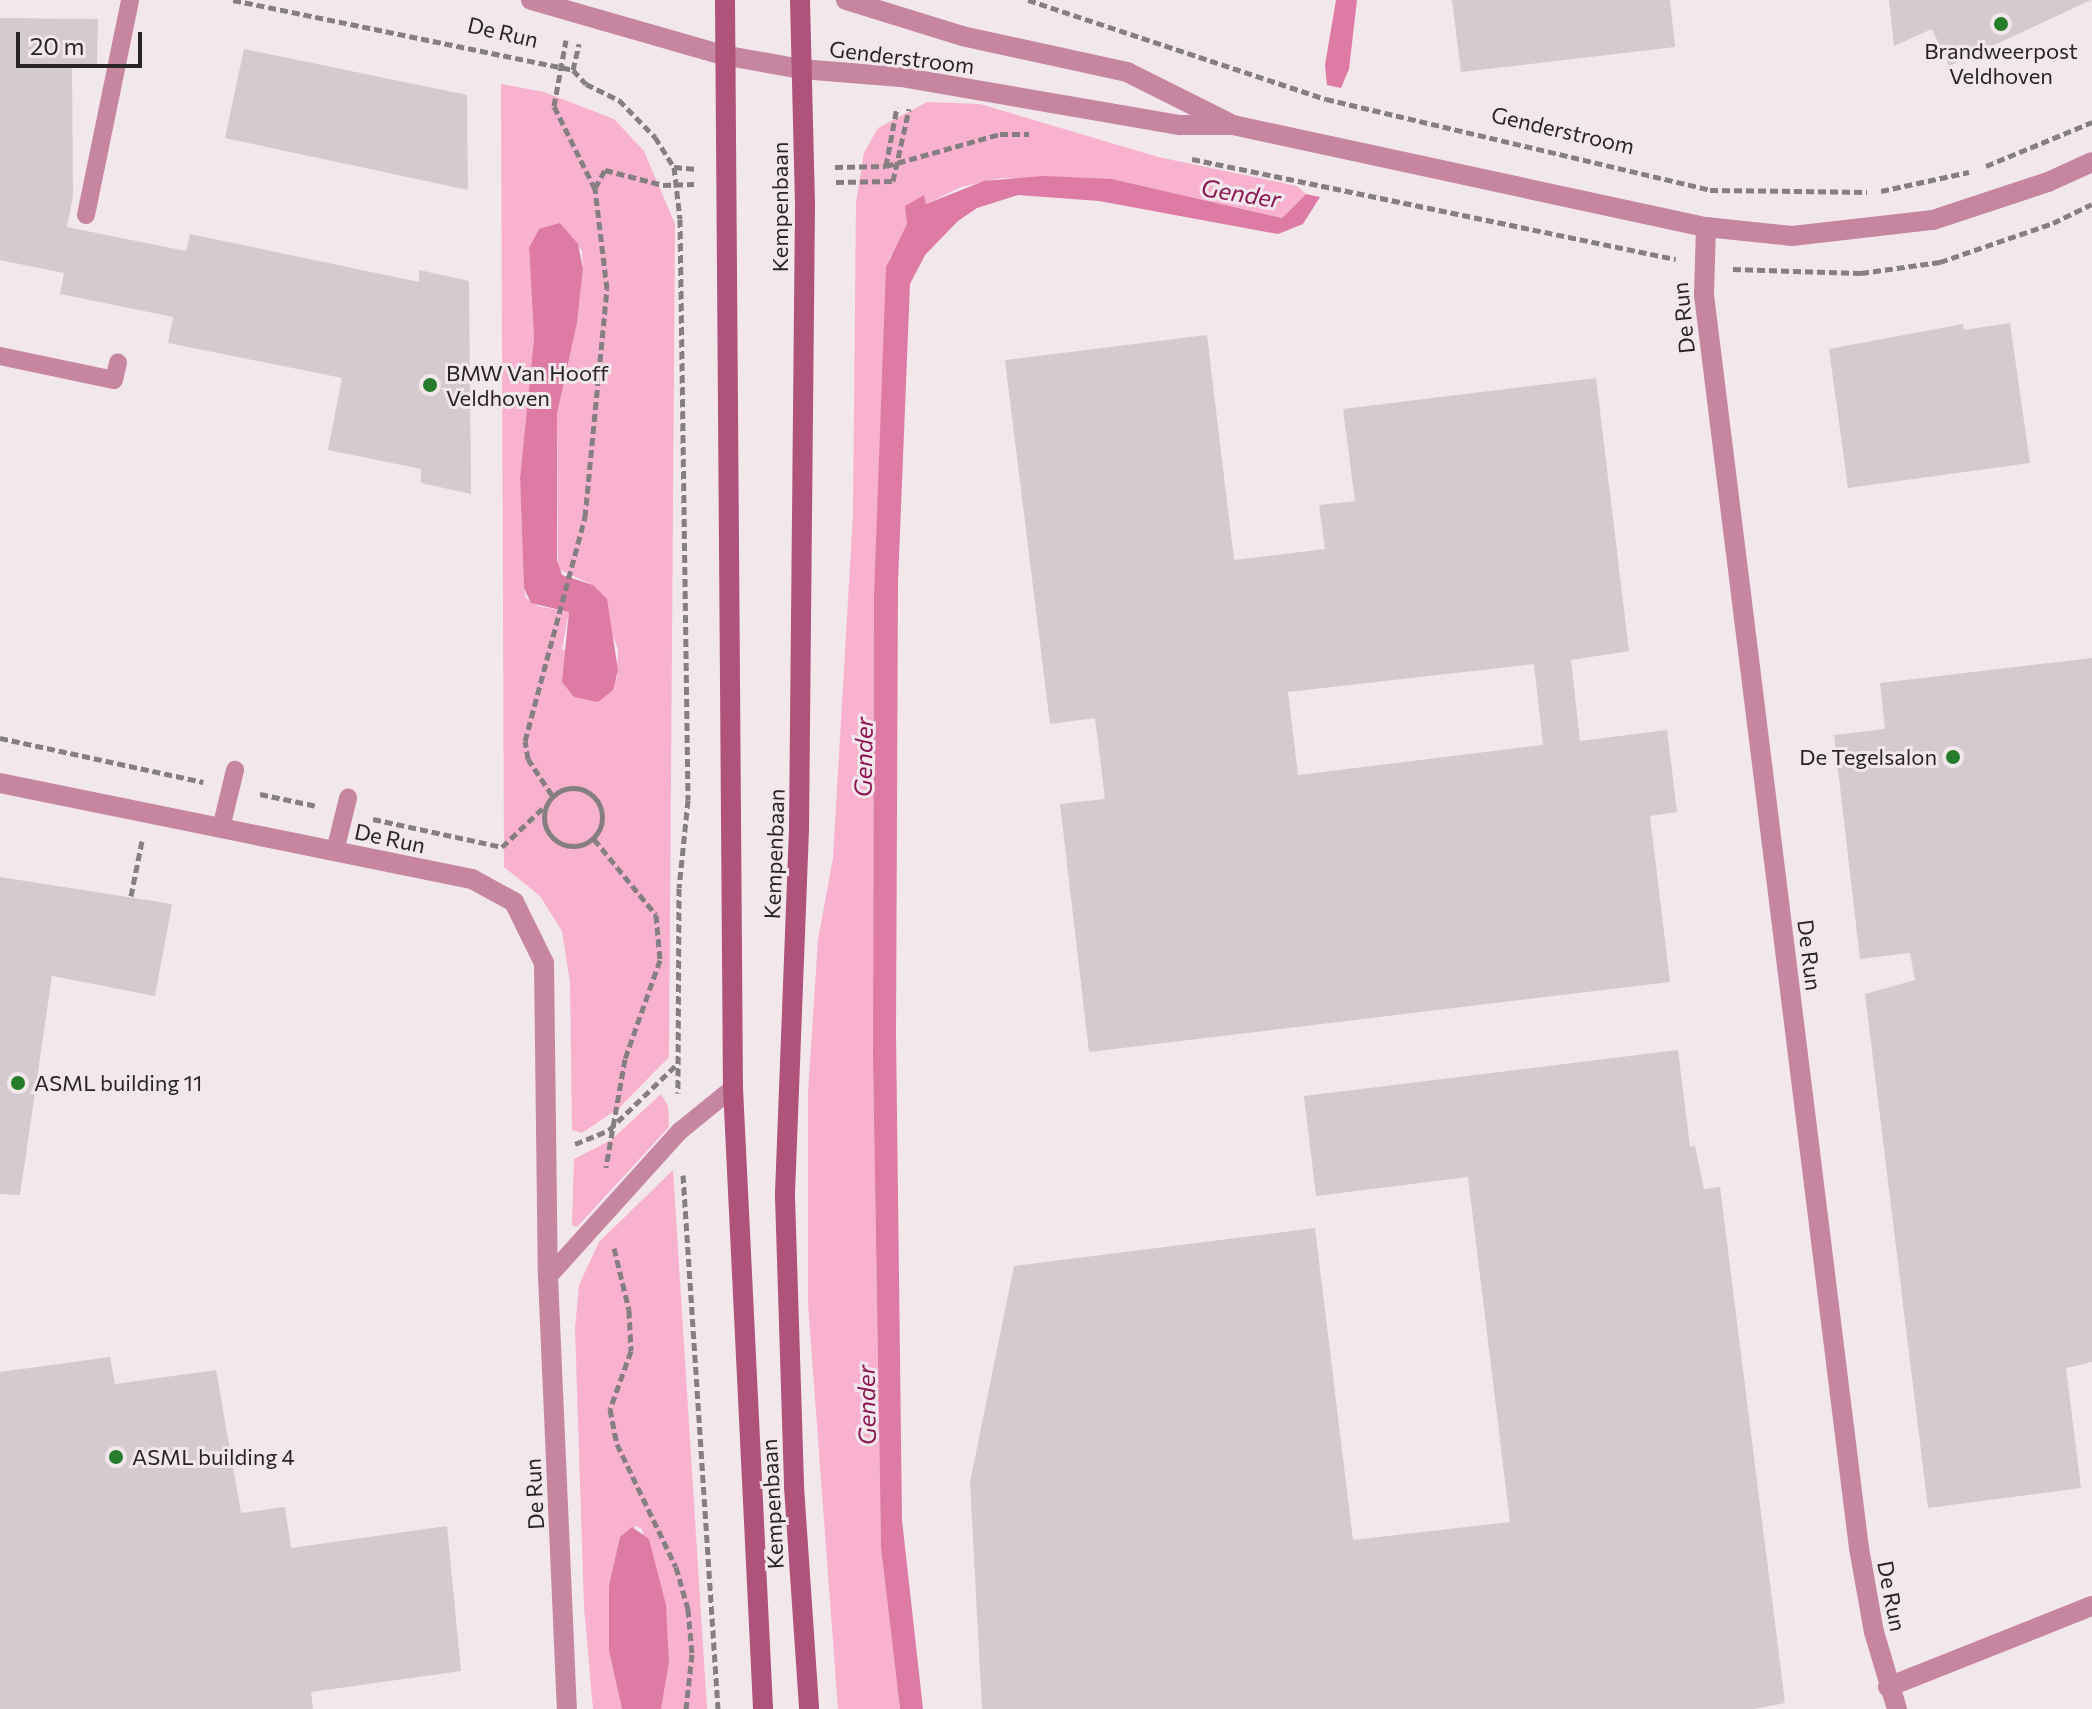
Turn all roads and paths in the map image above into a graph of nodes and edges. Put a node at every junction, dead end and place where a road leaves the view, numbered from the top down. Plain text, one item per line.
1 (130, 0) edge
2 (233, 0) edge
3 (531, 0) edge
4 (725, 0) edge
5 (800, 0) edge
6 (846, 0) edge
7 (1028, 0) edge
8 (723, 55) junction
9 (801, 69) junction
10 (560, 71) junction
11 (2092, 122) edge
12 (1233, 125) junction
13 (2092, 162) edge
14 (663, 185) dead end
15 (595, 189) junction
16 (86, 215) dead end
17 (1706, 227) junction
18 (0, 356) edge
19 (118, 362) dead end
20 (0, 738) edge
21 (233, 779) junction
22 (0, 783) edge
23 (552, 795) junction
24 (346, 805) junction
25 (545, 806) junction
26 (148, 813) junction
27 (221, 828) junction
28 (594, 839) junction
29 (335, 851) junction
30 (131, 896) dead end
31 (677, 1064) junction
32 (733, 1088) junction
33 (609, 1130) junction
34 (680, 1131) junction
35 (548, 1152) junction
36 (608, 1213) junction
37 (548, 1277) junction
38 (2092, 1606) edge
39 (1888, 1687) junction
40 (567, 1709) edge
41 (686, 1709) edge
42 (718, 1709) edge
43 (763, 1709) edge
44 (809, 1709) edge
45 (1897, 1709) edge

1 - 16 lane
2 - 10 path, De Run
3 - 8 street, De Run
4 - 8 main road, Kempenbaan
5 - 9 main road, Kempenbaan
6 - 12 street, Genderstroom
7 - 11 path, Genderstroom
8 - 9 street, De Run
8 - 32 main road, Kempenbaan
9 - 12 street, Genderstroom
9 - 44 main road, Kempenbaan
10 - 15 path
10 - 31 path, De Run
12 - 17 street, Genderstroom
13 - 17 street, Genderstroom
14 - 15 path
15 - 23 path
17 - 39 street, De Run
18 - 19 lane
20 - 21 path
21 - 24 path
21 - 27 lane
22 - 26 street, De Run
23 - 25 path
23 - 28 path
24 - 25 path
24 - 29 lane
25 - 28 path
26 - 27 street, De Run
26 - 30 path
27 - 29 street, De Run
28 - 33 path
29 - 35 street, De Run
31 - 33 path
31 - 34 path
32 - 34 lane
32 - 43 main road, Kempenbaan
33 - 35 path
33 - 36 path
34 - 36 lane
34 - 42 path
35 - 37 street, De Run
36 - 37 lane
36 - 41 path
37 - 40 street, De Run
38 - 39 street
39 - 45 street, De Run

